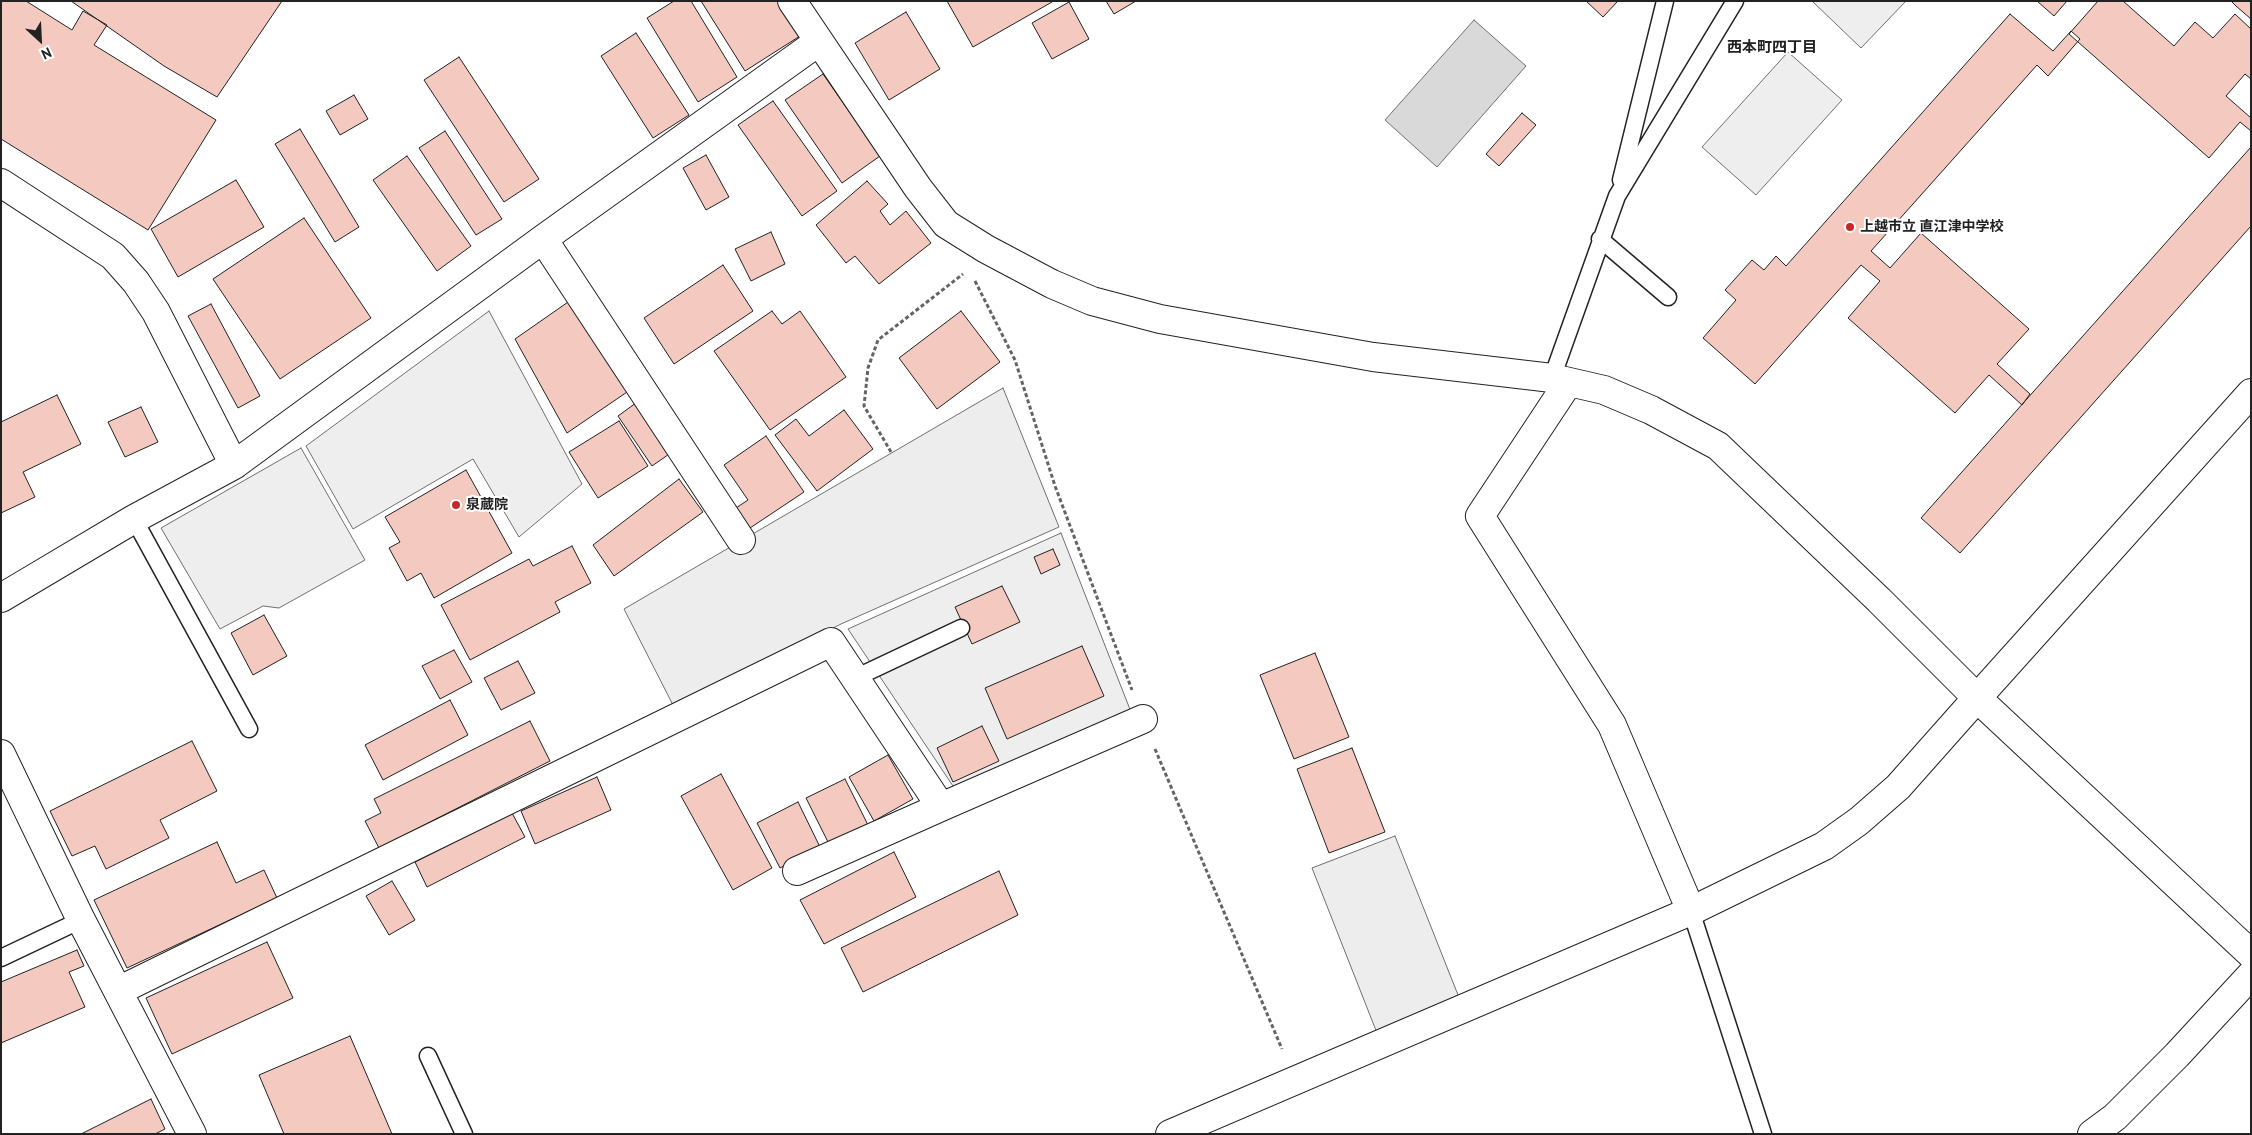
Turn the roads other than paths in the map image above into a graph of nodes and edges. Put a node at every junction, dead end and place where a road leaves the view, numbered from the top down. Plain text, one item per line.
1 (792, 1) edge
2 (1665, 1) edge
3 (1735, 1) edge
4 (818, 42) junction
5 (1, 182) edge
6 (1617, 196) junction
7 (542, 239) junction
8 (1600, 239) junction
9 (1668, 297) dead end
10 (1560, 381) junction
11 (2251, 393) edge
12 (234, 465) junction
13 (134, 519) junction
14 (741, 540) dead end
15 (1, 598) edge
16 (961, 628) dead end
17 (855, 678) junction
18 (1977, 698) junction
19 (1143, 719) road end
20 (249, 729) dead end
21 (1, 754) edge
22 (941, 807) junction
23 (797, 871) dead end
24 (1691, 911) junction
25 (81, 920) junction
26 (2251, 954) edge
27 (1, 958) edge
28 (2251, 975) edge
29 (118, 991) junction
30 (428, 1056) dead end
31 (192, 1134) edge
32 (464, 1134) edge
33 (1170, 1134) edge
34 (1763, 1134) edge
35 (2092, 1134) edge

1 - 4 street
2 - 6 lane
3 - 6 lane
4 - 7 street
4 - 10 street
5 - 12 street
6 - 8 lane
7 - 12 street
7 - 14 street
8 - 9 lane
8 - 10 lane
10 - 18 street
10 - 24 street
11 - 18 street
12 - 13 street
13 - 15 street
13 - 20 lane
16 - 17 lane
17 - 22 street
17 - 29 street
18 - 24 street
18 - 26 street
19 - 22 street
21 - 25 street
22 - 23 street
24 - 33 street
24 - 34 lane
25 - 27 lane
25 - 29 street
28 - 35 street
29 - 31 street
30 - 32 lane

